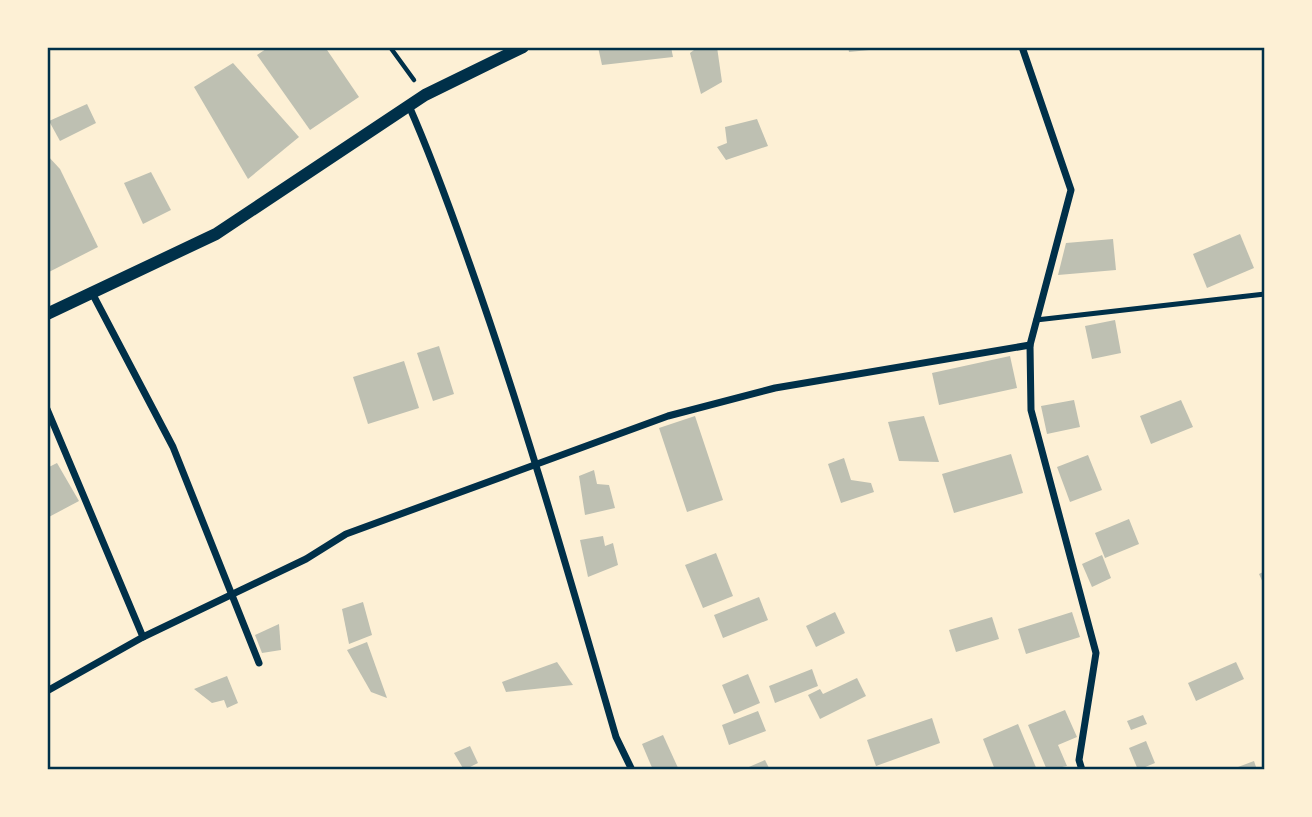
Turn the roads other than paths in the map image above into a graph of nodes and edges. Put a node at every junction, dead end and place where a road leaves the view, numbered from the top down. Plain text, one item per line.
1 (523, 47) edge
2 (1023, 47) edge
3 (409, 106) junction
4 (91, 291) junction
5 (1265, 294) edge
6 (47, 314) edge
7 (1036, 320) junction
8 (1030, 345) junction
9 (47, 409) edge
10 (537, 466) junction
11 (232, 596) junction
12 (143, 637) junction
13 (259, 663) dead end
14 (47, 691) edge
15 (632, 770) edge
16 (1082, 770) edge

1 - 3 street
2 - 7 street
3 - 4 street
3 - 10 street
4 - 6 street
4 - 11 street
5 - 7 lane
7 - 8 street
8 - 10 street
8 - 16 street
9 - 12 street
10 - 11 street
10 - 15 street
11 - 12 street
11 - 13 street
12 - 14 street

